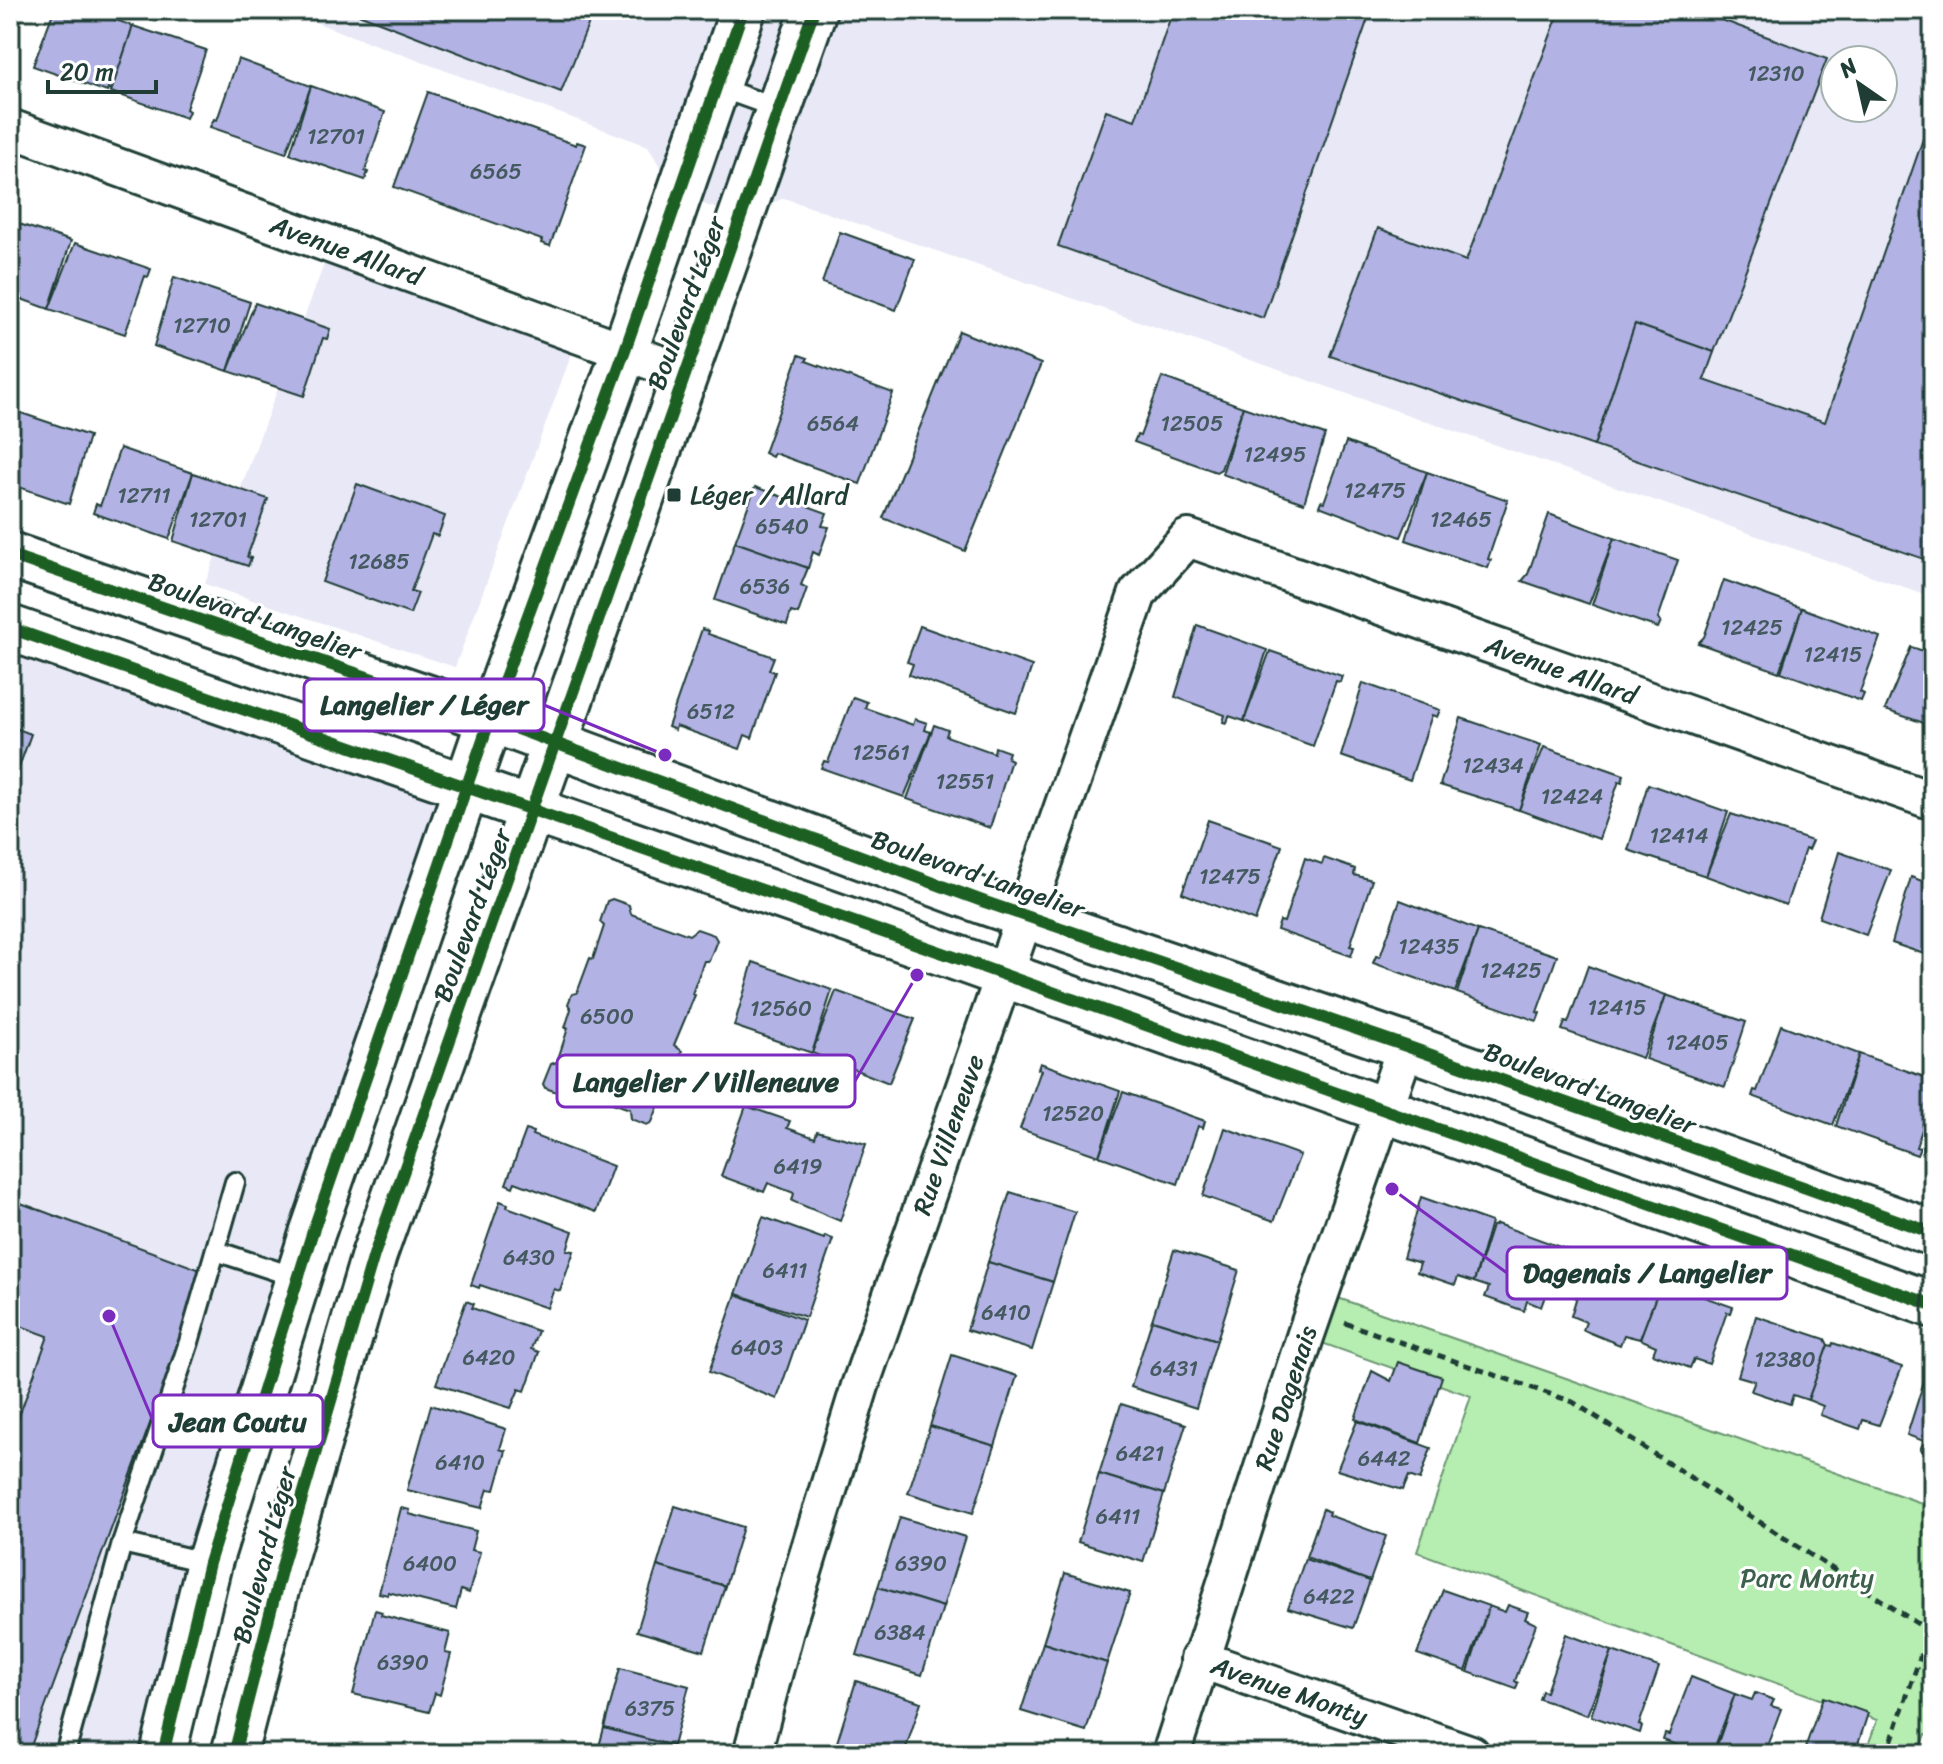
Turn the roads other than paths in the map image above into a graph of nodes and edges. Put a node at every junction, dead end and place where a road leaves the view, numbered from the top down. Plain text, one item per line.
1 (743, 10) edge
2 (814, 10) edge
3 (715, 86) junction
4 (779, 109) junction
5 (10, 128) edge
6 (625, 350) junction
7 (684, 373) junction
8 (1188, 538) joint
9 (10, 555) edge
10 (10, 628) edge
11 (490, 719) junction
12 (556, 744) junction
13 (467, 788) junction
14 (1933, 801) edge
15 (533, 810) junction
16 (1024, 916) junction
17 (1005, 975) junction
18 (1406, 1046) junction
19 (1384, 1110) junction
20 (235, 1182) dead end
21 (1933, 1233) edge
22 (312, 1234) junction
23 (216, 1251) junction
24 (374, 1255) junction
25 (298, 1278) junction
26 (1933, 1305) edge
27 (122, 1543) junction
28 (209, 1563) junction
29 (1199, 1659) junction
30 (65, 1754) edge
31 (163, 1754) edge
32 (234, 1754) edge
33 (752, 1754) edge
34 (1171, 1754) edge
35 (1471, 1754) edge

1 - 3 main road, Boulevard Léger
2 - 4 main road, Boulevard Léger
3 - 4 lane
3 - 6 main road, Boulevard Léger
4 - 7 main road, Boulevard Léger
5 - 6 street, Avenue Allard
6 - 7 street, Avenue Allard
6 - 11 main road, Boulevard Léger
7 - 12 main road, Boulevard Léger
8 - 14 street, Avenue Allard
8 - 16 street, Rue Villeneuve
9 - 11 main road, Boulevard Langelier
10 - 13 main road
11 - 12 main road, Boulevard Langelier
11 - 13 main road, Boulevard Léger
12 - 15 main road, Boulevard Léger
12 - 16 main road, Boulevard Langelier
13 - 15 main road
13 - 22 main road, Boulevard Léger
15 - 17 main road
15 - 24 main road, Boulevard Léger
16 - 17 street, Rue Villeneuve
16 - 18 main road, Boulevard Langelier
17 - 19 main road
17 - 33 street, Rue Villeneuve
18 - 19 street, Rue Dagenais
18 - 21 main road, Boulevard Langelier
19 - 26 main road
19 - 29 street, Rue Dagenais
20 - 23 lane
22 - 24 main road
22 - 25 main road, Boulevard Léger
23 - 25 lane
23 - 27 lane
24 - 32 main road, Boulevard Léger
25 - 28 main road, Boulevard Léger
27 - 28 lane
27 - 30 lane
28 - 31 main road, Boulevard Léger
29 - 34 street, Rue Dagenais
29 - 35 street, Avenue Monty

